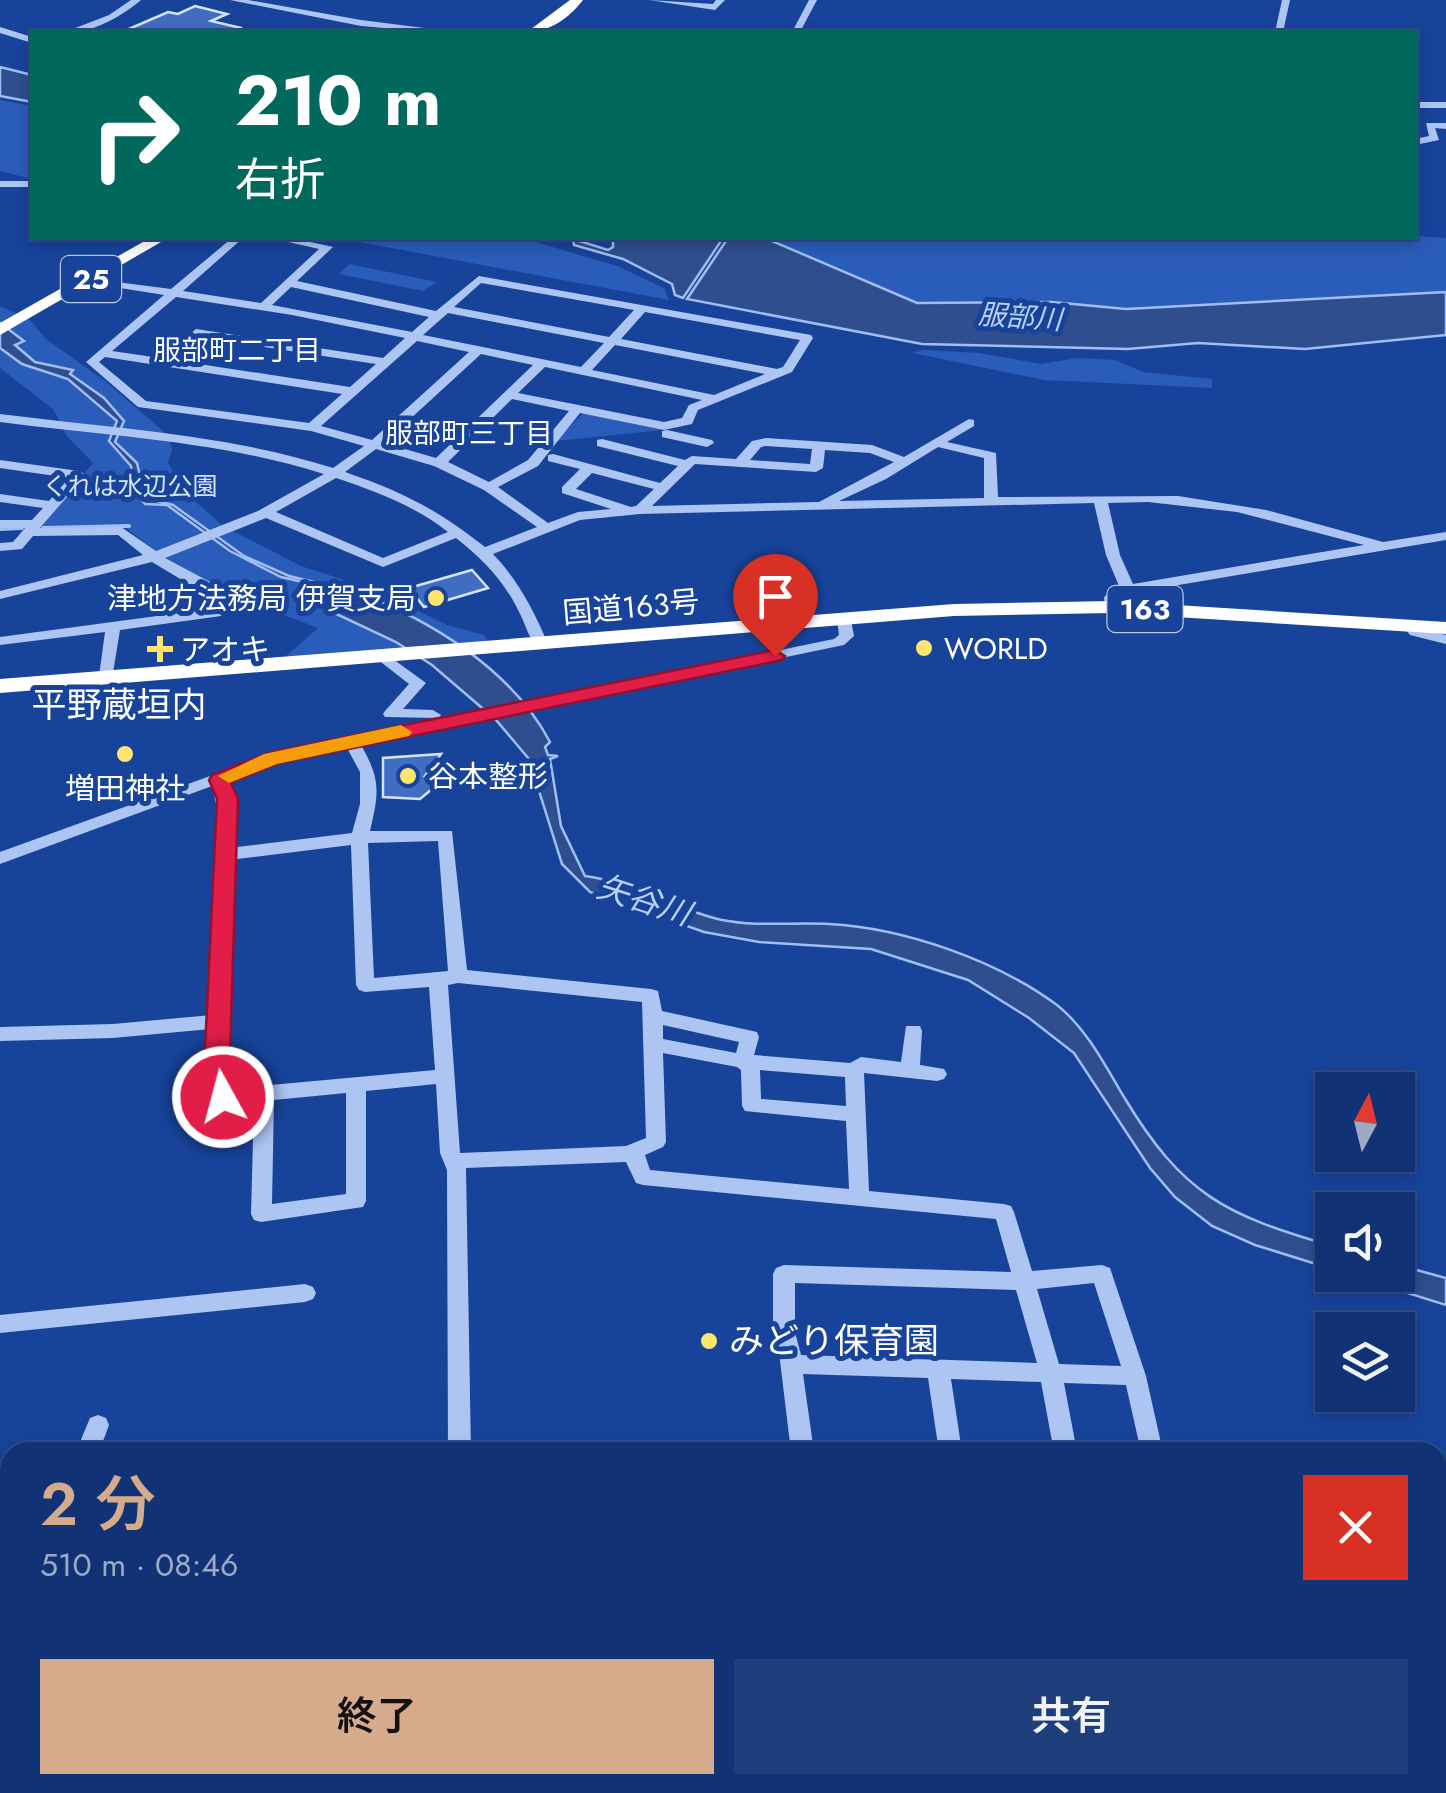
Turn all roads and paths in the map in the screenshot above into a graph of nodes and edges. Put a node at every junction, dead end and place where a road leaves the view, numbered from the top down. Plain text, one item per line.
1 (136, 0) edge
2 (238, 0) edge
3 (578, 0) edge
4 (653, 0) edge
5 (721, 0) edge
6 (813, 0) edge
7 (1286, 0) edge
8 (685, 2) edge
9 (0, 30) edge
10 (75, 30) edge
11 (429, 30) edge
12 (536, 30) edge
13 (797, 30) edge
14 (1279, 30) edge
15 (30, 39) edge
16 (1418, 104) edge
17 (1446, 105) edge
18 (1446, 126) edge
19 (1418, 141) edge
20 (0, 184) edge
21 (30, 184) edge
22 (157, 240) edge
23 (236, 240) edge
24 (288, 240) edge
25 (89, 280) junction
26 (289, 283) junction
27 (172, 294) junction
28 (263, 306) junction
29 (642, 309) junction
30 (442, 312) junction
31 (0, 330) edge
32 (414, 338) junction
33 (614, 341) junction
34 (476, 352) junction
35 (103, 353) junction
36 (385, 362) junction
37 (162, 363) junction
38 (540, 365) junction
39 (582, 373) junction
40 (779, 373) junction
41 (350, 392) junction
42 (510, 395) junction
43 (716, 399) junction
44 (577, 409) junction
45 (0, 418) edge
46 (969, 423) dead end
47 (312, 427) junction
48 (720, 431) dead end
49 (667, 434) dead end
50 (378, 442) junction
51 (602, 443) dead end
52 (707, 443) junction
53 (935, 443) junction
54 (819, 445) junction
55 (553, 458) dead end
56 (903, 461) junction
57 (439, 462) junction
58 (689, 462) junction
59 (740, 463) junction
60 (0, 464) edge
61 (589, 468) junction
62 (336, 473) junction
63 (490, 487) junction
64 (664, 488) junction
65 (0, 498) edge
66 (992, 500) junction
67 (1100, 500) junction
68 (52, 505) junction
69 (825, 506) junction
70 (634, 511) junction
71 (266, 513) junction
72 (0, 524) edge
73 (32, 528) junction
74 (548, 528) junction
75 (459, 532) junction
76 (1446, 536) edge
77 (1380, 546) junction
78 (0, 547) edge
79 (484, 553) junction
80 (157, 556) junction
81 (1128, 589) junction
82 (0, 595) edge
83 (1112, 607) junction
84 (844, 620) junction
85 (1409, 625) junction
86 (113, 626) junction
87 (1446, 628) edge
88 (0, 640) edge
89 (1446, 640) edge
90 (541, 644) junction
91 (385, 655) junction
92 (107, 676) junction
93 (0, 686) edge
94 (473, 716) junction
95 (352, 743) junction
96 (220, 780) junction
97 (359, 840) junction
98 (228, 854) junction
99 (0, 858) edge
100 (448, 978) junction
101 (653, 1016) junction
102 (218, 1021) junction
103 (913, 1031) dead end
104 (0, 1034) edge
105 (654, 1044) junction
106 (743, 1061) junction
107 (910, 1069) junction
108 (854, 1071) junction
109 (937, 1074) dead end
110 (446, 1076) junction
111 (356, 1085) junction
112 (264, 1095) junction
113 (856, 1114) junction
114 (628, 1154) junction
115 (452, 1161) junction
116 (859, 1196) junction
117 (1024, 1281) junction
118 (305, 1293) dead end
119 (0, 1324) edge
120 (791, 1364) junction
121 (938, 1369) junction
122 (1051, 1374) junction
123 (1135, 1376) junction
124 (98, 1425) dead end
125 (92, 1442) edge
126 (459, 1442) edge
127 (801, 1442) edge
128 (949, 1442) edge
129 (1062, 1442) edge
130 (1150, 1442) edge

1 - 10 street
2 - 11 street
3 - 12 highway
4 - 8 street
5 - 8 street
6 - 13 street
7 - 14 street
9 - 15 street
16 - 17 street
18 - 19 street
20 - 21 street
22 - 25 highway, 25
23 - 27 street
24 - 26 street
25 - 27 street
25 - 31 highway, 25
26 - 28 street
26 - 30 street
27 - 28 street
27 - 35 street
28 - 32 street
29 - 30 street
29 - 33 street
29 - 40 street
30 - 32 street
30 - 33 street
32 - 34 street
32 - 36 street
33 - 39 street
33 - 40 street
34 - 38 street
34 - 50 street
35 - 37 street
35 - 47 street
36 - 37 street
36 - 41 street
37 - 41 street
38 - 39 street
38 - 42 street
39 - 43 street
40 - 43 street
41 - 47 street
42 - 44 street
42 - 57 street
43 - 44 street
44 - 63 street
45 - 62 street
46 - 53 street
47 - 50 street
48 - 52 street
49 - 52 street
50 - 57 street
50 - 62 street
51 - 58 street
52 - 58 street
53 - 56 street
53 - 66 street
54 - 56 street
54 - 59 street
54 - 59 street
55 - 61 street
56 - 69 street
57 - 63 street
58 - 59 street
58 - 64 street
60 - 68 street
61 - 64 street
61 - 70 street
62 - 71 street
62 - 75 street
63 - 74 street
64 - 70 street
65 - 68 street
66 - 67 street
66 - 69 street
67 - 77 street
67 - 81 street
68 - 73 street
69 - 70 street
70 - 74 street
71 - 75 street
71 - 80 street
72 - 73 street
73 - 78 street
73 - 80 street
74 - 79 street
75 - 79 street
76 - 77 street
77 - 81 street
79 - 90 street
80 - 82 street
80 - 86 street
81 - 83 street
83 - 84 highway, 国道163号 / 163
83 - 85 highway, 国道163号 / 163
84 - 90 highway, 国道163号 / 163
84 - 94 street
85 - 87 highway, 国道163号 / 163
85 - 89 street
86 - 88 street
86 - 92 street
90 - 91 highway, 国道163号 / 163
91 - 92 highway, 国道163号 / 163
91 - 94 street
92 - 93 highway, 国道163号 / 163
94 - 95 street
95 - 96 street
95 - 97 street
96 - 98 street
96 - 99 street
97 - 98 street
97 - 100 street
97 - 100 street
98 - 102 street
100 - 101 street
100 - 110 street
101 - 105 street
101 - 106 street
102 - 104 street
102 - 112 street
103 - 107 street
105 - 106 street
105 - 114 street
106 - 108 street
106 - 113 street
107 - 108 street
107 - 109 street
108 - 113 street
110 - 111 street
110 - 115 street
111 - 112 street
111 - 112 street
113 - 116 street
114 - 115 street
114 - 116 street
115 - 126 street
116 - 117 street
117 - 120 street
117 - 122 street
117 - 123 street
118 - 119 street
120 - 121 street
120 - 127 street
121 - 122 street
121 - 128 street
122 - 123 street
122 - 129 street
123 - 130 street
124 - 125 street

